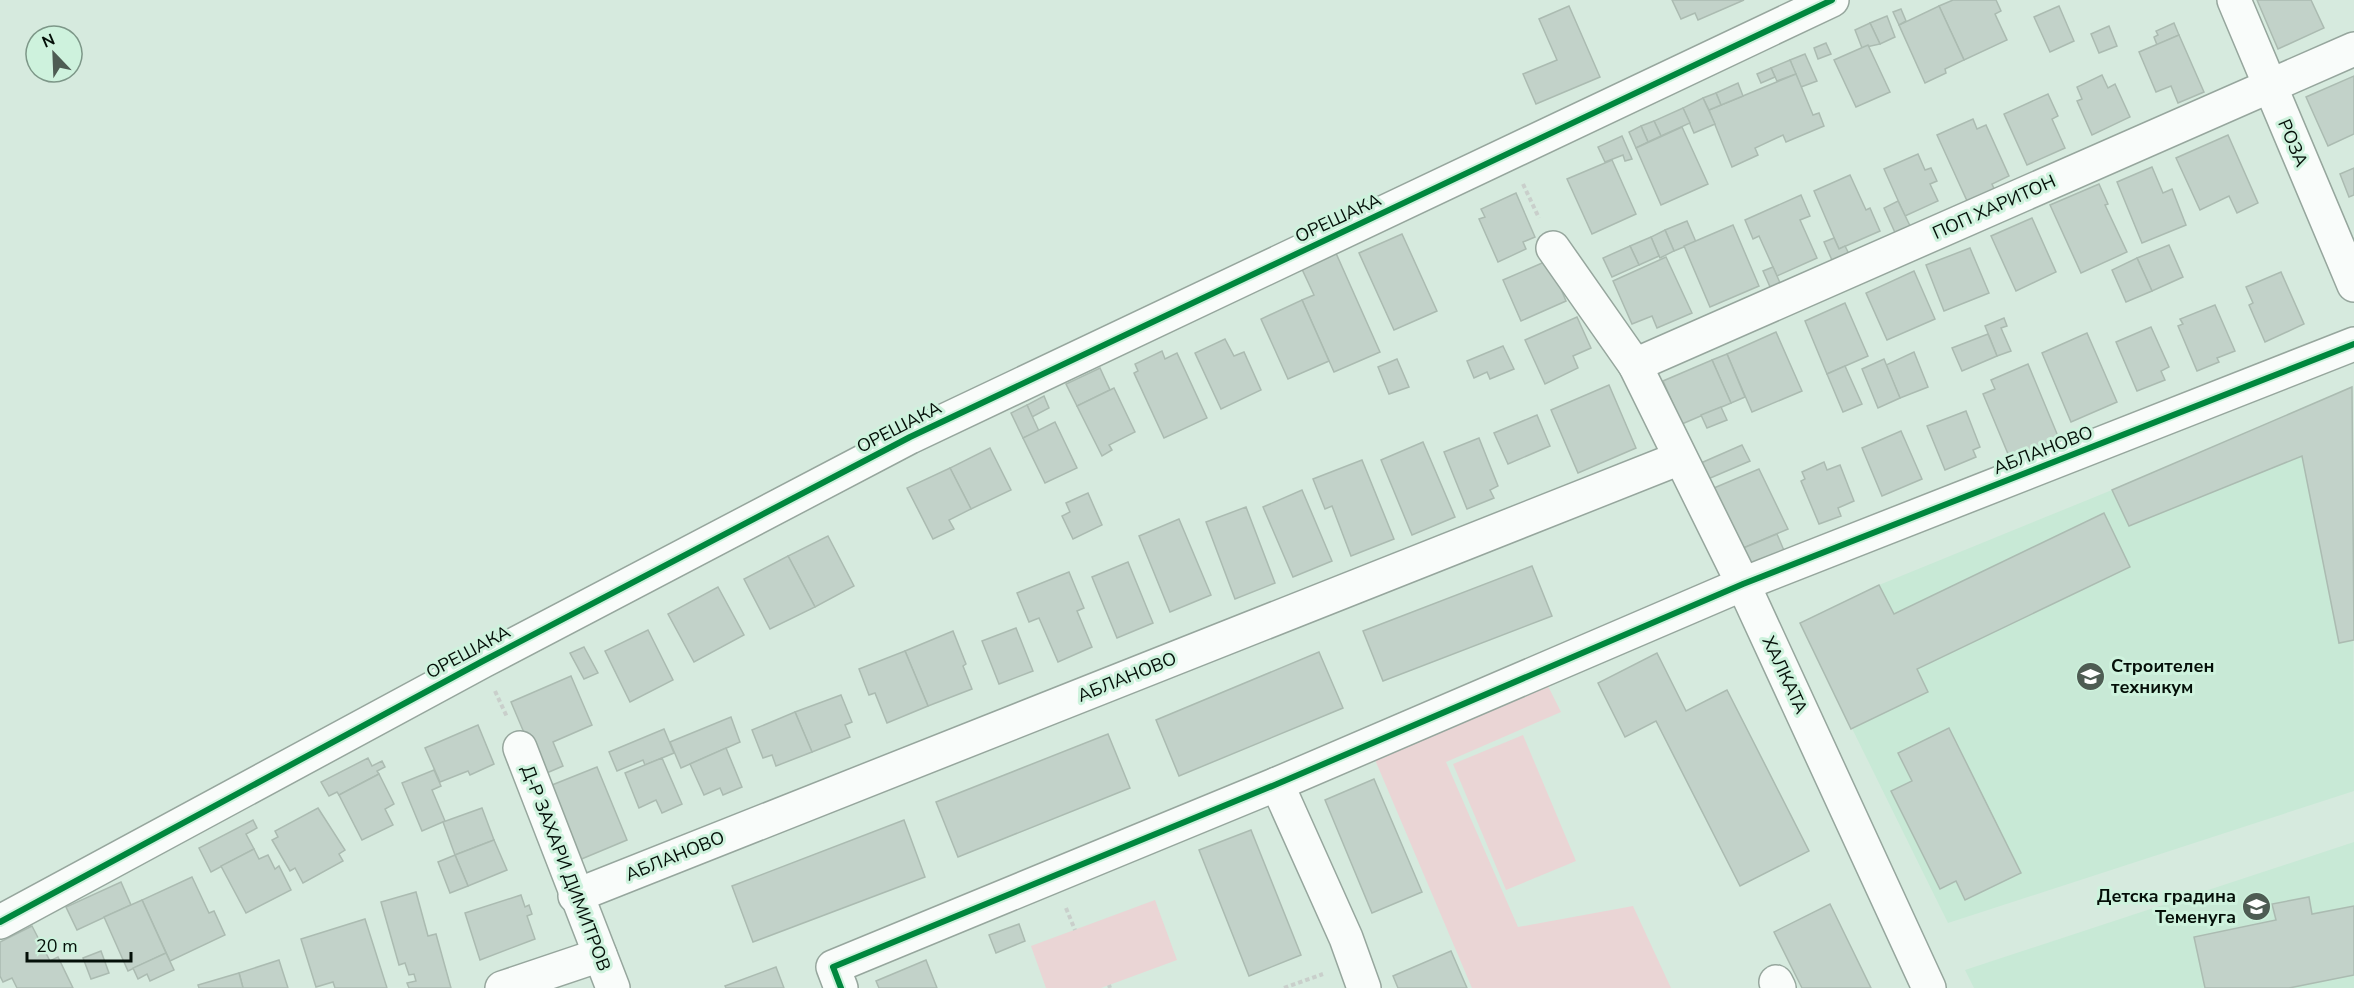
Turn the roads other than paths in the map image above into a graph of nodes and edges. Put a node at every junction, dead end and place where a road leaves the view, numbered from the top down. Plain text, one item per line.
1 (1832, 0) edge
2 (2234, 0) edge
3 (2354, 50) edge
4 (2269, 87) junction
5 (1553, 248) road end
6 (2354, 285) edge
7 (2354, 344) edge
8 (1635, 365) junction
9 (1680, 458) junction
10 (1743, 584) junction
11 (520, 748) road end
12 (1277, 784) junction
13 (575, 896) junction
14 (0, 922) edge
15 (600, 955) junction
16 (1360, 976) edge
17 (502, 988) edge
18 (613, 988) edge
19 (841, 988) edge
20 (1929, 988) edge

1 - 14 street, ОРЕШАКА
2 - 4 street, РОЗА
3 - 4 street, ПОП ХАРИТОН
4 - 6 street, РОЗА
4 - 8 street, ПОП ХАРИТОН
5 - 8 street, ХАЛКАТА
7 - 10 street, АБЛАНОВО
8 - 9 street, ХАЛКАТА
9 - 10 street, ХАЛКАТА
9 - 13 street, АБЛАНОВО
10 - 12 street, АБЛАНОВО
10 - 20 street, ХАЛКАТА
11 - 13 street, Д-Р ЗАХАРИ ДИМИТРОВ
12 - 16 street
12 - 19 street, АБЛАНОВО
13 - 15 street, Д-Р ЗАХАРИ ДИМИТРОВ
15 - 17 street
15 - 18 street, Д-Р ЗАХАРИ ДИМИТРОВ

